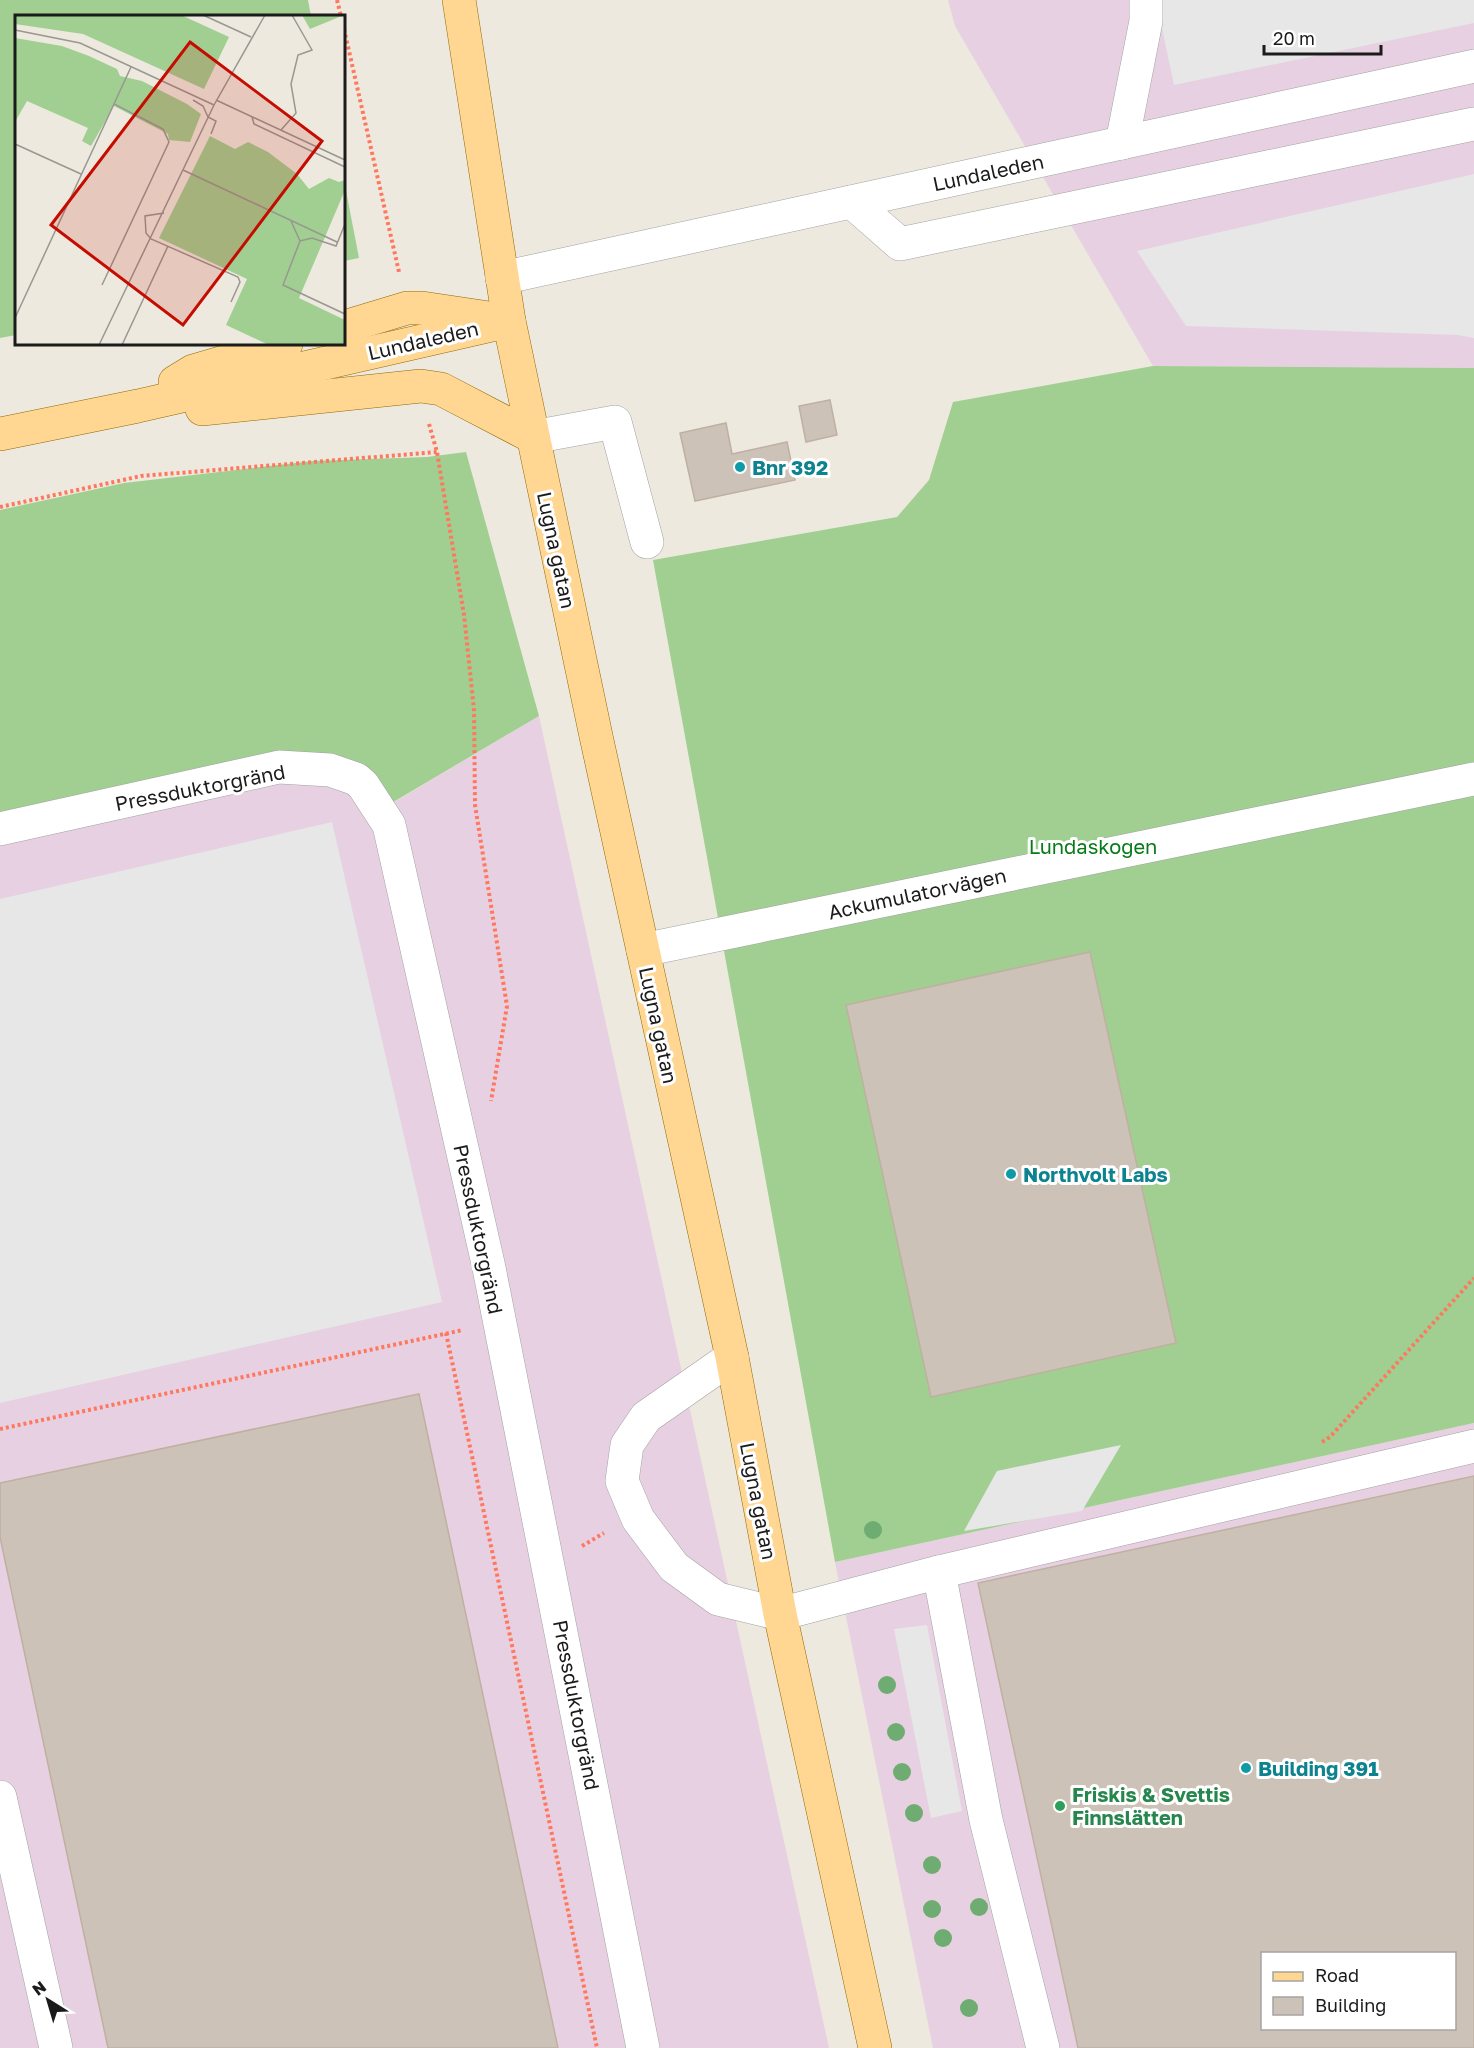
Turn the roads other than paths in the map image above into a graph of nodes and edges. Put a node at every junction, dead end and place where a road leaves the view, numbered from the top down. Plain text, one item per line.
1 (459, 0) edge
2 (1146, 0) edge
3 (1474, 66) edge
4 (1474, 124) edge
5 (1122, 143) junction
6 (852, 201) junction
7 (502, 278) junction
8 (509, 321) junction
9 (345, 327) edge
10 (283, 345) edge
11 (138, 406) junction
12 (0, 434) edge
13 (533, 437) junction
14 (647, 542) dead end
15 (1474, 779) edge
16 (0, 829) edge
17 (643, 950) junction
18 (732, 1357) junction
19 (1474, 1446) edge
20 (939, 1572) junction
21 (780, 1614) junction
22 (0, 1797) edge
23 (56, 2048) edge
24 (643, 2048) edge
25 (875, 2048) edge
26 (1043, 2048) edge

1 - 7 main road, Lugna gatan
2 - 5 street
3 - 5 street, Lundaleden
4 - 6 street
5 - 6 street, Lundaleden
6 - 7 street, Lundaleden
7 - 8 main road, Lugna gatan
8 - 9 main road, Lundaleden
8 - 11 main road, Lundaleden
8 - 13 main road, Lugna gatan
10 - 11 main road, Lundaleden
11 - 12 main road, Lundaleden
11 - 13 main road, Lundaleden
13 - 14 street
13 - 17 main road, Lugna gatan
15 - 17 street, Ackumulatorvägen
16 - 24 street, Pressduktorgränd
17 - 18 main road, Lugna gatan
18 - 21 main road, Lugna gatan
18 - 21 street
19 - 20 street
20 - 21 street
20 - 26 street
21 - 25 main road, Lugna gatan
22 - 23 street

